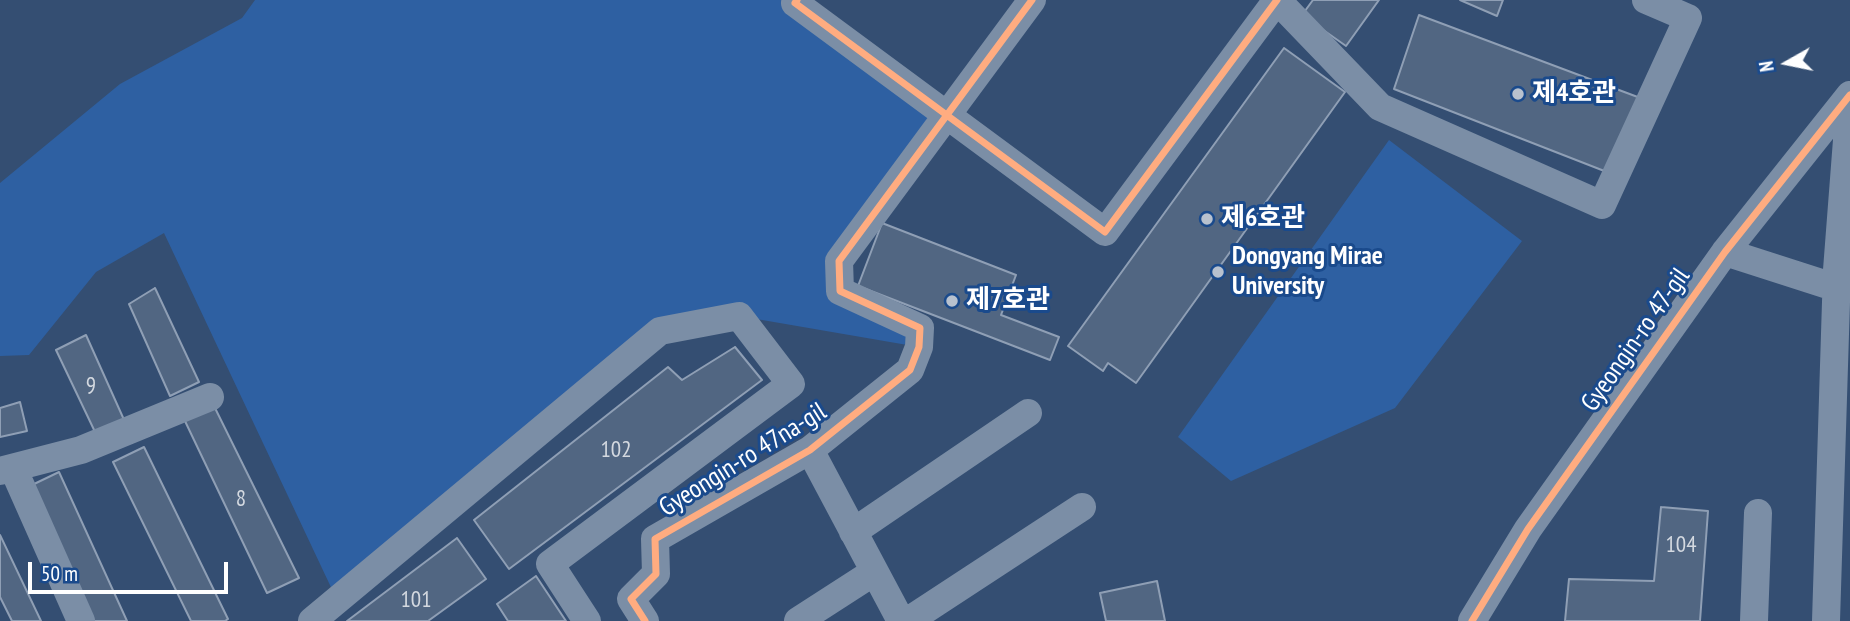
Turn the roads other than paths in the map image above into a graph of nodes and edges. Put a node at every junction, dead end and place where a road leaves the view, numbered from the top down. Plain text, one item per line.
1 (797, 0) edge
2 (1032, 0) edge
3 (1277, 0) edge
4 (1646, 0) edge
5 (1850, 95) edge
6 (1850, 101) edge
7 (947, 117) junction
8 (1725, 252) junction
9 (1836, 288) junction
10 (1842, 343) edge
11 (210, 397) dead end
12 (1028, 413) dead end
13 (810, 450) junction
14 (7, 469) edge
15 (1082, 507) dead end
16 (1758, 513) dead end
17 (852, 532) junction
18 (874, 572) junction
19 (81, 621) edge
20 (312, 621) edge
21 (587, 621) edge
22 (645, 621) edge
23 (798, 621) edge
24 (901, 621) edge
25 (908, 621) edge
26 (1472, 621) edge
27 (1754, 621) edge
28 (1826, 621) edge

1 - 7 street
2 - 7 street
3 - 4 street
3 - 7 street
5 - 8 street, Gyeongin-ro 47-gil
6 - 9 street
7 - 13 street, Gyeongin-ro 47na-gil
8 - 9 street
8 - 26 street, Gyeongin-ro 47-gil
9 - 10 street
10 - 28 street
11 - 14 street
12 - 17 street
13 - 17 street, Gyeongin-ro 47na-gil
13 - 22 street, Gyeongin-ro 47na-gil
14 - 19 street
15 - 25 street
16 - 27 street
17 - 18 street, Gyeongin-ro 47na-gil
18 - 23 street
18 - 24 street, Gyeongin-ro 47na-gil
20 - 21 street

